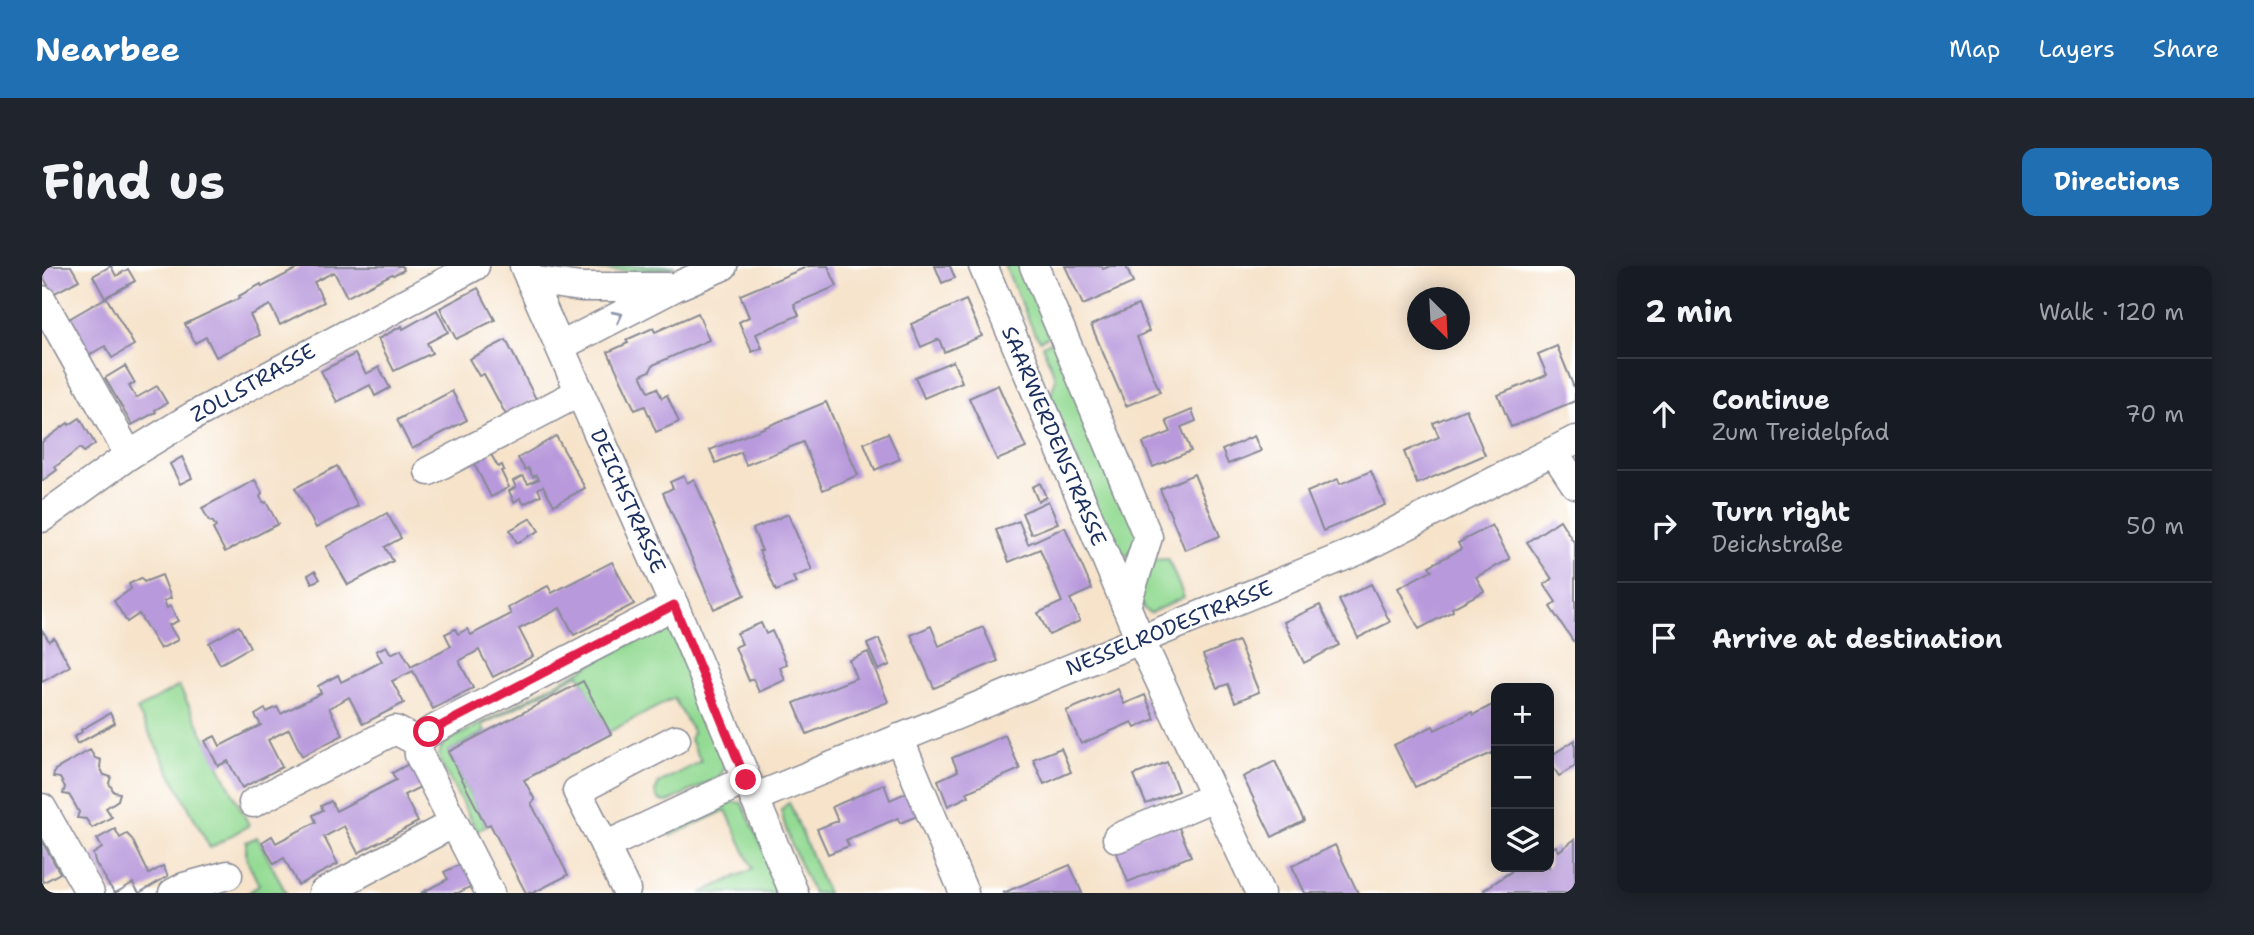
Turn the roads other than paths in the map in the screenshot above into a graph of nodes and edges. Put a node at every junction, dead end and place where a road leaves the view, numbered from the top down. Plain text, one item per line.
1 (475, 266) edge
2 (723, 266) edge
3 (983, 266) edge
4 (1034, 266) edge
5 (527, 273) edge
6 (675, 287) junction
7 (42, 300) edge
8 (561, 346) junction
9 (580, 392) junction
10 (1564, 446) edge
11 (129, 455) junction
12 (429, 471) dead end
13 (1575, 484) edge
14 (42, 518) edge
15 (674, 605) junction
16 (1126, 606) junction
17 (1140, 639) junction
18 (899, 738) junction
19 (676, 739) dead end
20 (418, 743) junction
21 (750, 789) junction
22 (1214, 797) junction
23 (253, 803) dead end
24 (42, 808) edge
25 (454, 824) junction
26 (1117, 838) dead end
27 (605, 846) junction
28 (228, 875) dead end
29 (626, 890) dead end
30 (90, 893) edge
31 (173, 893) edge
32 (323, 893) edge
33 (490, 893) edge
34 (794, 893) edge
35 (964, 893) edge
36 (1260, 893) edge

1 - 11 street, ZOLLSTRASSE
2 - 6 street
3 - 16 street, SAARWERDENSTRASSE
4 - 16 street
5 - 6 street
5 - 8 street, DEICHSTRASSE
8 -> 6 street
7 - 11 street
8 - 9 street, DEICHSTRASSE
9 - 12 street
9 - 15 street, DEICHSTRASSE
10 - 13 street
10 - 17 street, NESSELRODESTRASSE
11 - 14 street, ZOLLSTRASSE
15 - 20 street
15 - 21 street, DEICHSTRASSE
16 - 17 street, SAARWERDENSTRASSE
17 - 18 street, NESSELRODESTRASSE
17 - 22 street, SAARWERDENSTRASSE
18 - 21 street, NESSELRODESTRASSE
18 - 35 street
19 - 27 street
20 - 23 street
20 - 25 street
21 - 27 street, NESSELRODESTRASSE
21 - 34 street, DEICHSTRASSE
22 - 26 street
22 - 36 street, SAARWERDENSTRASSE
24 - 30 street
25 - 32 street
25 - 33 street
27 - 29 street
28 - 31 street

